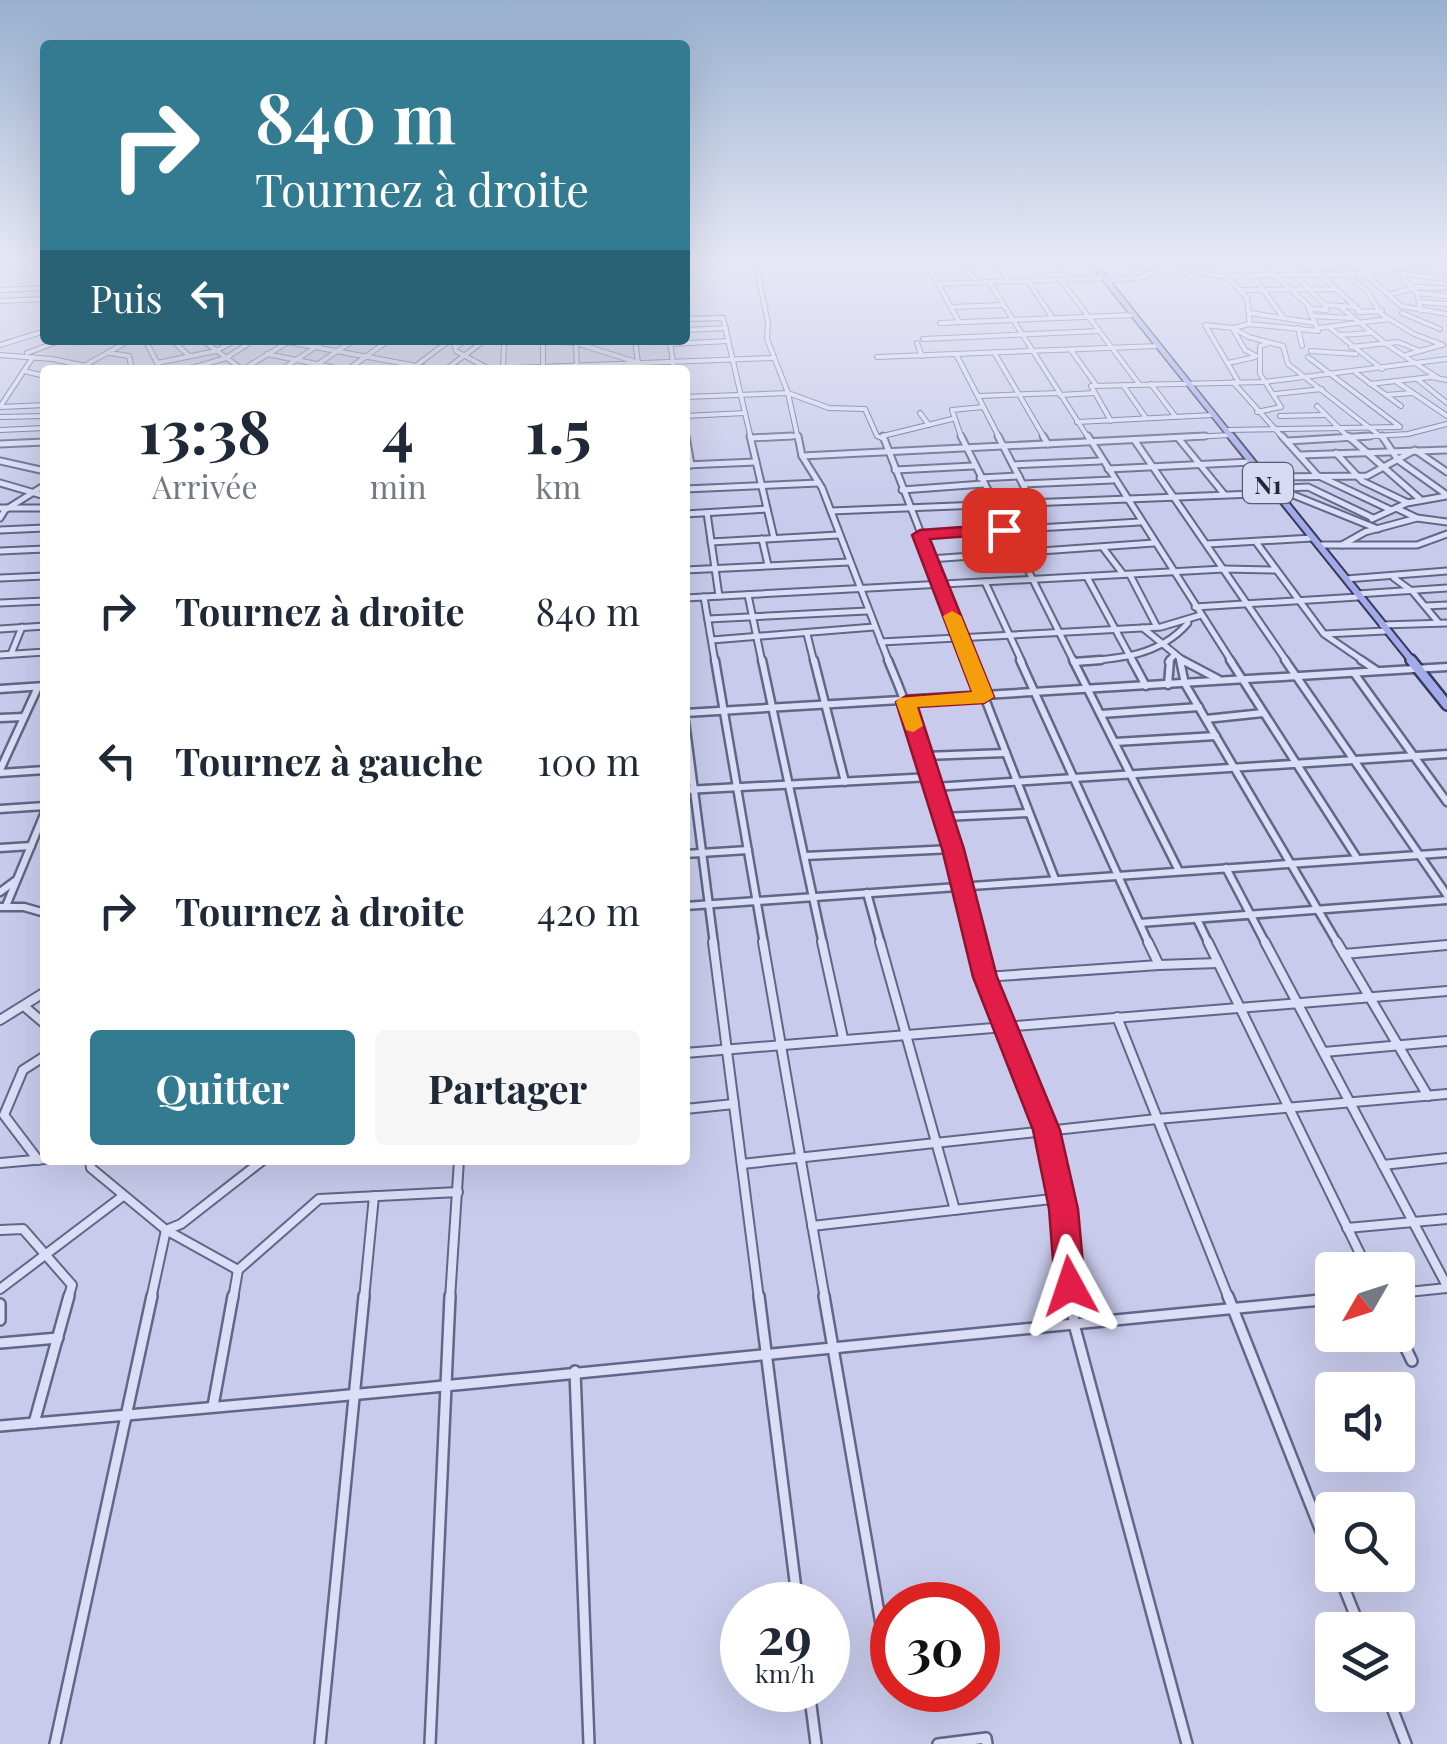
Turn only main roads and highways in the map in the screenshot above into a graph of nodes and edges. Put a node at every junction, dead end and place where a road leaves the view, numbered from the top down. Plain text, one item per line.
1 (1154, 341) edge
2 (1444, 696) edge
3 (1447, 704) edge

1 - 2 main road, N1
2 - 3 main road, N1

